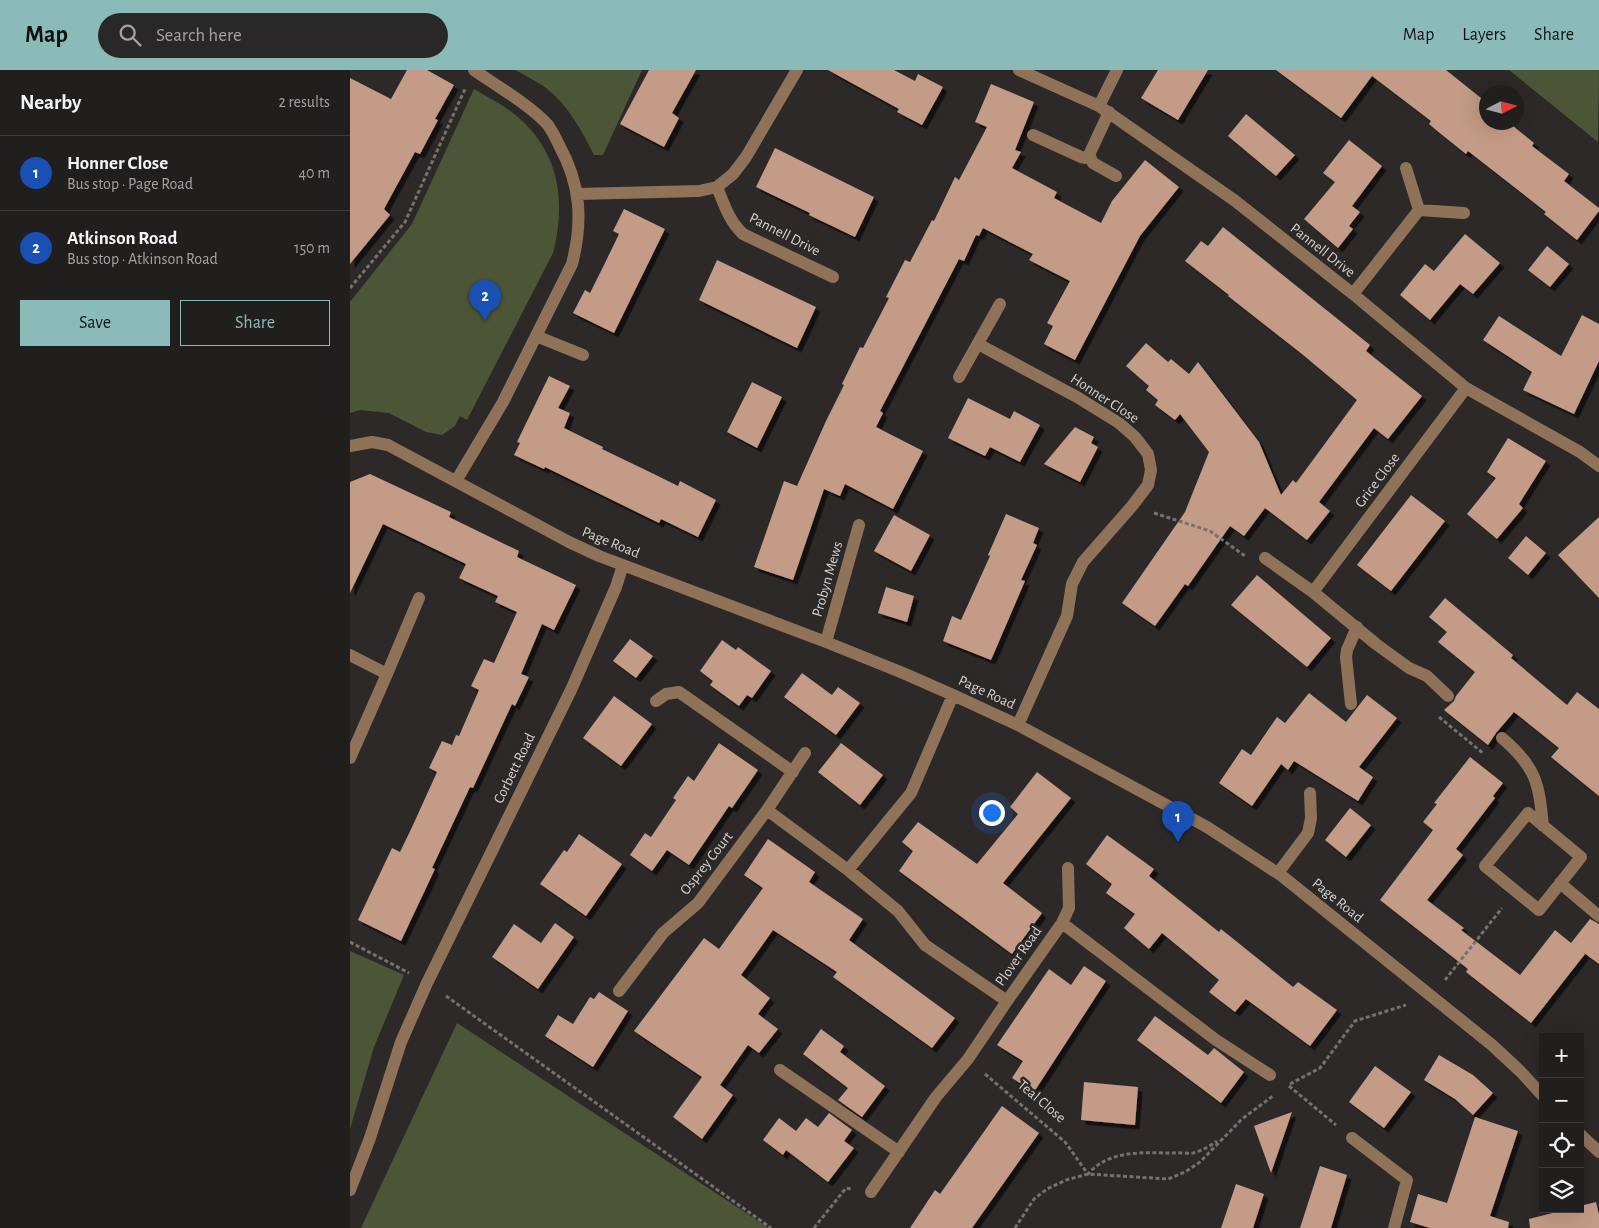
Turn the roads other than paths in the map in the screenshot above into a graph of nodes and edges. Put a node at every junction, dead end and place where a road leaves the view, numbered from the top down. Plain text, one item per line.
1 (474, 70) edge
2 (797, 70) edge
3 (1019, 70) edge
4 (1116, 70) edge
5 (1104, 109) junction
6 (1033, 135) dead end
7 (1088, 155) junction
8 (1406, 168) dead end
9 (1116, 176) dead end
10 (717, 187) junction
11 (577, 194) junction
12 (1419, 210) junction
13 (1464, 213) dead end
14 (833, 277) dead end
15 (1353, 294) junction
16 (1000, 304) dead end
17 (536, 336) junction
18 (978, 344) junction
19 (583, 355) dead end
20 (959, 377) dead end
21 (1466, 388) junction
22 (350, 446) edge
23 (1599, 466) edge
24 (456, 481) junction
25 (859, 525) dead end
26 (1265, 558) road end
27 (623, 565) junction
28 (1313, 592) junction
29 (419, 598) dead end
30 (1357, 626) junction
31 (826, 642) junction
32 (350, 655) edge
33 (387, 674) junction
34 (953, 695) junction
35 (1448, 696) dead end
36 (656, 701) dead end
37 (1351, 704) dead end
38 (1018, 725) junction
39 (1502, 738) dead end
40 (805, 753) dead end
41 (350, 758) edge
42 (792, 772) junction
43 (1310, 792) dead end
44 (767, 810) junction
45 (1543, 826) junction
46 (1068, 868) dead end
47 (848, 870) junction
48 (1278, 873) junction
49 (1560, 884) junction
50 (1599, 916) edge
51 (1062, 923) junction
52 (618, 992) dead end
53 (1006, 1001) junction
54 (780, 1070) dead end
55 (1270, 1075) road end
56 (1539, 1092) edge
57 (1352, 1138) road end
58 (1584, 1138) edge
59 (899, 1152) junction
60 (1599, 1152) edge
61 (350, 1190) edge
62 (871, 1192) road end
63 (1394, 1228) edge

1 - 11 street
2 - 10 street
3 - 5 street, Pannell Drive
4 - 5 street
5 - 7 street
5 - 15 street, Pannell Drive
6 - 7 street
7 - 9 street
8 - 12 street
10 - 11 street
10 - 14 street, Pannell Drive
11 - 17 street
12 - 13 street
12 - 15 street
15 - 21 street, Pannell Drive
16 - 18 street
17 - 19 street
17 - 24 street
18 - 20 street
18 - 38 street, Honner Close
21 - 23 street, Pannell Drive
21 - 28 street, Grice Close
22 - 24 street, Page Road
24 - 27 street, Page Road
25 - 31 street, Probyn Mews
26 - 28 street
27 - 31 street, Page Road
27 - 61 street, Corbett Road
28 - 30 street
29 - 33 street
30 - 35 street
30 - 37 street
31 - 34 street, Page Road
32 - 33 street
33 - 41 street
34 - 38 street, Page Road
34 - 47 street
36 - 42 street
38 - 48 street, Page Road
39 - 45 street
40 - 42 street, Osprey Court
42 - 44 street, Osprey Court
43 - 48 street
44 - 47 street, Plover Road
44 - 52 street, Osprey Court
45 - 49 street
45 - 49 street
46 - 51 street
47 - 53 street, Plover Road
48 - 56 street, Page Road
49 - 50 street
51 - 53 street, Plover Road
51 - 55 street, Plover Road
53 - 59 street
54 - 59 street
57 - 63 street
58 - 60 street
59 - 62 street

